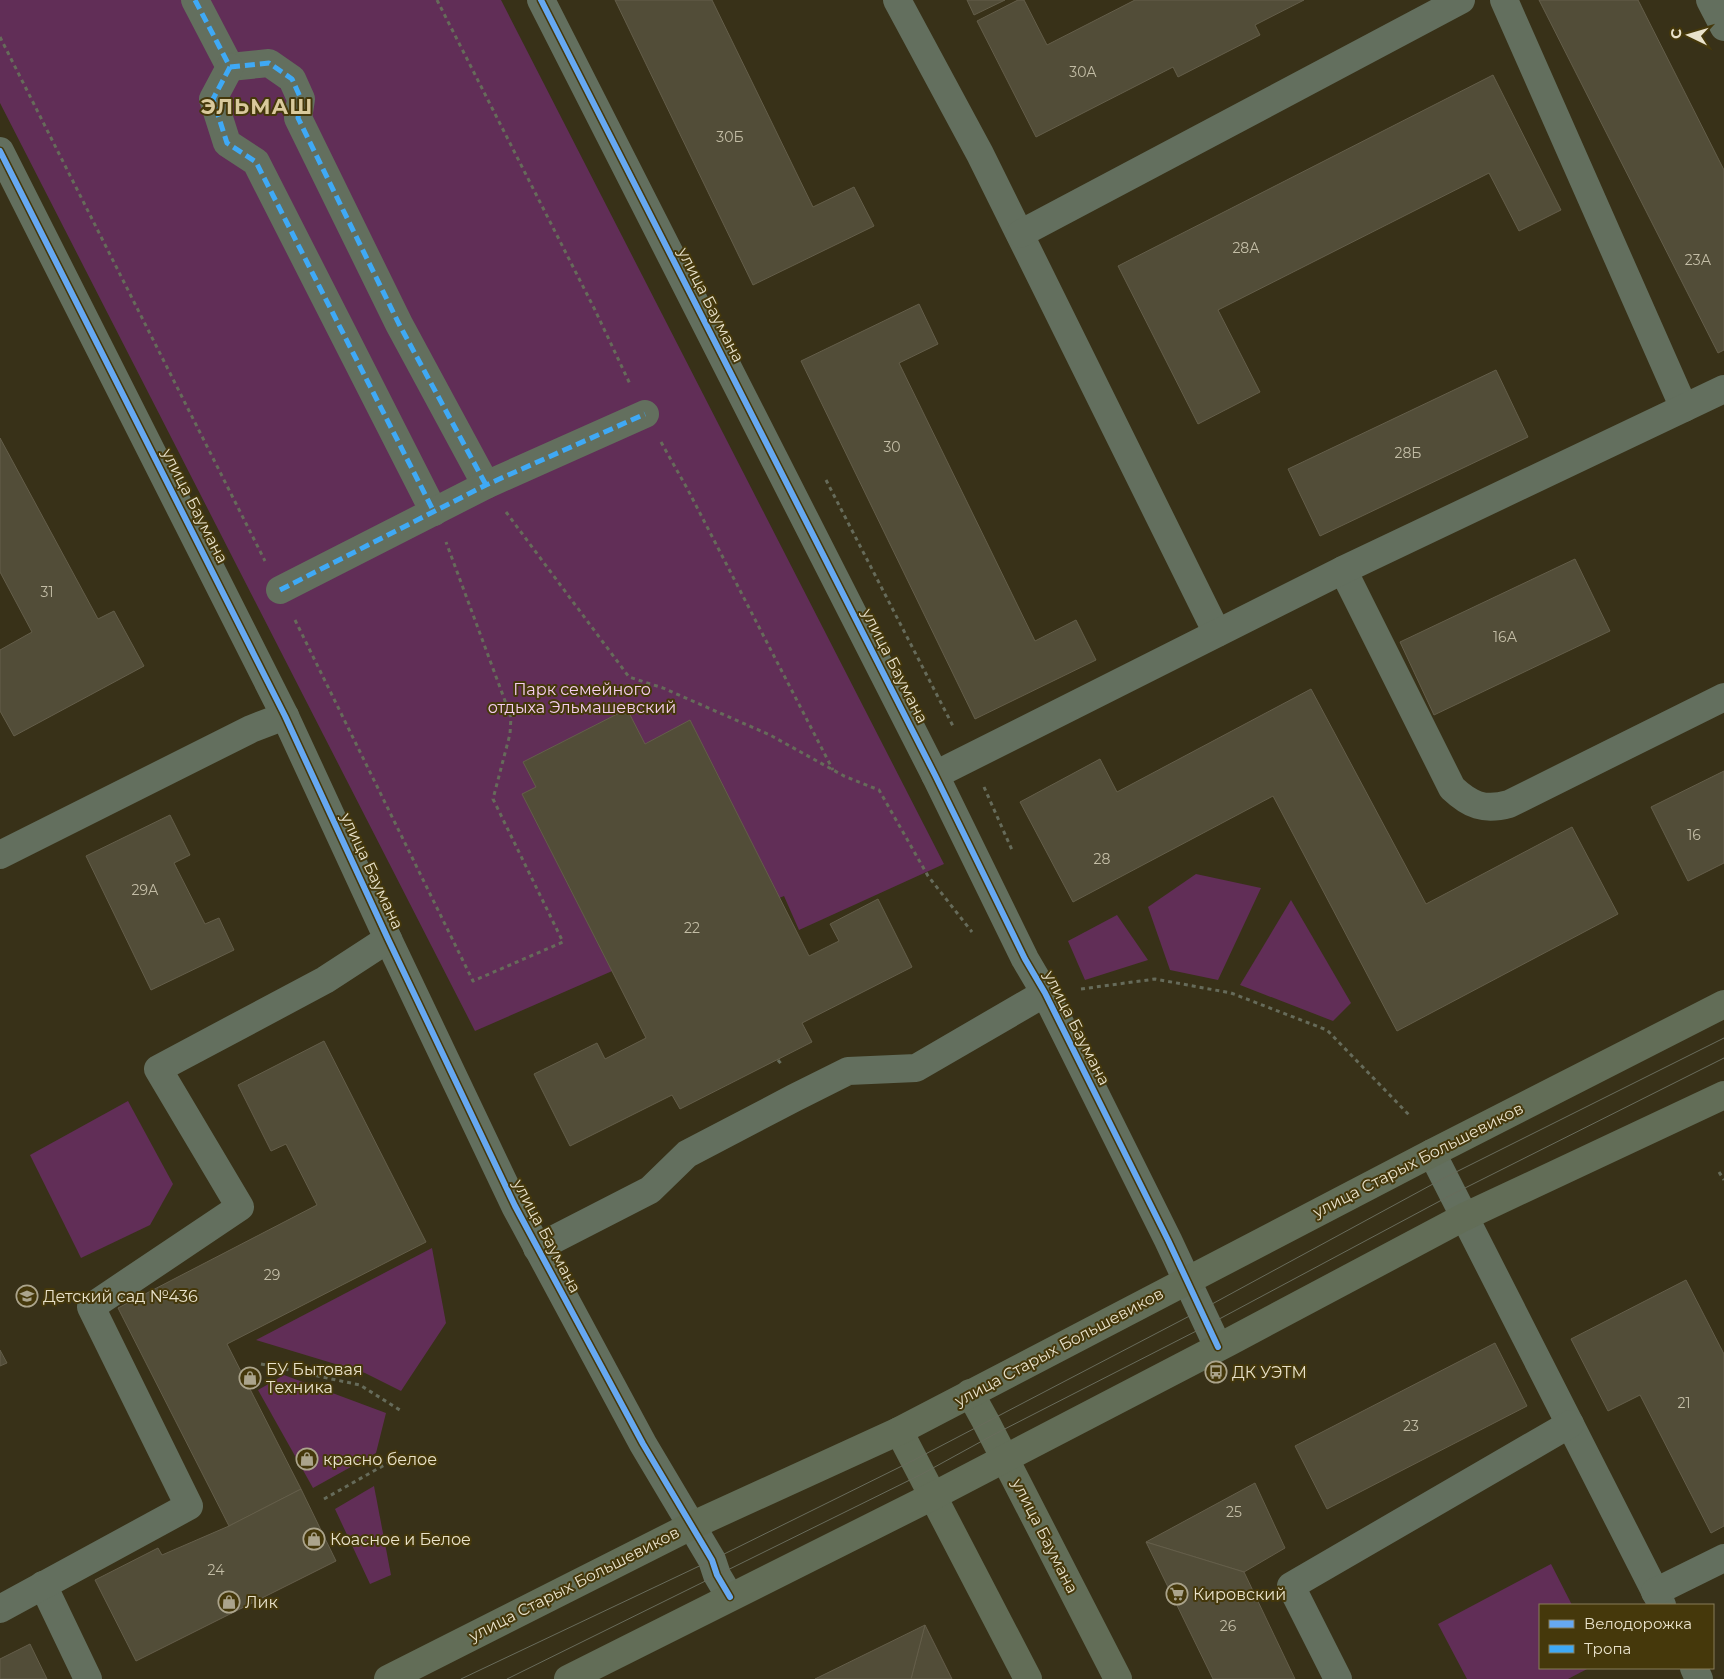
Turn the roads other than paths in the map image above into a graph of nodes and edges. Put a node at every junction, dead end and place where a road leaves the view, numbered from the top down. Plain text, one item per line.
1 (195, 0) edge
2 (541, 0) edge
3 (897, 0) edge
4 (1461, 0) edge
5 (1504, 0) edge
6 (1710, 0) edge
7 (1724, 27) edge
8 (230, 67) junction
9 (0, 151) edge
10 (1020, 234) junction
11 (1724, 389) edge
12 (1684, 408) junction
13 (645, 414) road end
14 (486, 485) junction
15 (434, 512) junction
16 (1343, 570) junction
17 (280, 590) dead end
18 (1217, 633) junction
19 (1724, 697) edge
20 (285, 716) junction
21 (935, 775) junction
22 (0, 855) edge
23 (388, 939) junction
24 (1045, 993) junction
25 (1724, 1004) edge
26 (1724, 1095) edge
27 (1432, 1153) junction
28 (1464, 1217) junction
29 (537, 1248) junction
30 (1186, 1280) junction
31 (1218, 1347) junction
32 (970, 1393) junction
33 (1570, 1424) junction
34 (899, 1431) junction
35 (1005, 1459) junction
36 (933, 1496) junction
37 (691, 1526) junction
38 (1724, 1558) edge
39 (42, 1585) junction
40 (730, 1597) junction
41 (1658, 1599) edge
42 (0, 1608) edge
43 (88, 1679) edge
44 (388, 1679) edge
45 (568, 1679) edge
46 (1028, 1679) edge
47 (1118, 1679) edge
48 (1338, 1679) edge

1 - 8 street
2 - 21 street, улица Баумана
3 - 10 street
4 - 10 street
5 - 12 street
6 - 7 street
8 - 14 street
8 - 15 street
9 - 20 street, улица Баумана
10 - 18 street
11 - 12 street
12 - 16 street
13 - 14 street
14 - 15 street
15 - 17 street
16 - 18 street
16 - 19 street
18 - 21 street
20 - 22 street
20 - 23 street, улица Баумана
21 - 24 street, улица Баумана
23 - 29 street, улица Баумана
23 - 39 street
24 - 29 street
24 - 30 street, улица Баумана
25 - 27 main road, улица Старых Большевиков
26 - 28 main road
27 - 28 street
27 - 30 main road, улица Старых Большевиков
28 - 31 main road
28 - 33 street
29 - 37 street, улица Баумана
30 - 31 street, улица Баумана
30 - 32 main road, улица Старых Большевиков
31 - 35 main road
32 - 34 main road, улица Старых Большевиков
32 - 35 main road, улица Баумана
33 - 41 street
33 - 48 street
34 - 36 main road
34 - 37 main road, улица Старых Большевиков
35 - 36 main road
35 - 47 main road, улица Баумана
36 - 40 main road
36 - 46 main road
37 - 40 street, улица Баумана
37 - 44 main road, улица Старых Большевиков
38 - 41 street
39 - 42 street
39 - 43 street
40 - 45 main road

